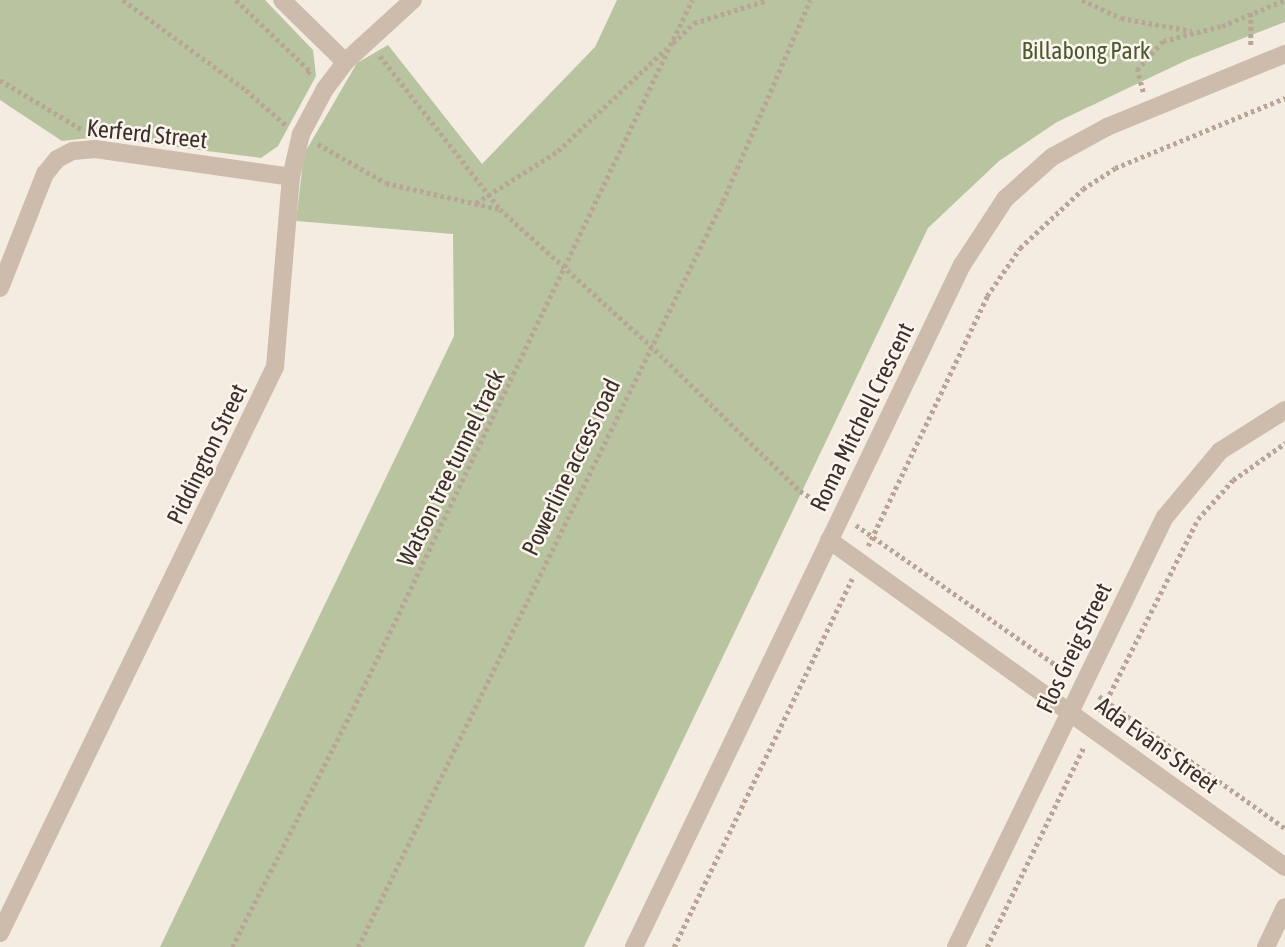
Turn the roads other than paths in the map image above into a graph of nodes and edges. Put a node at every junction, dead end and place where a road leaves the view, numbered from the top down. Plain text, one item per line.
1 (282, 0) edge
2 (413, 0) edge
3 (1285, 54) edge
4 (345, 62) junction
5 (291, 177) junction
6 (0, 288) edge
7 (1285, 410) edge
8 (830, 540) junction
9 (1070, 712) junction
10 (1285, 867) edge
11 (1285, 907) edge
12 (0, 933) edge
13 (634, 947) edge
14 (956, 947) edge
15 (1266, 947) edge

1 - 4 street
2 - 4 street, Piddington Street
3 - 8 street, Roma Mitchell Crescent
4 - 5 street, Piddington Street
5 - 6 street, Kerferd Street
5 - 12 street, Piddington Street
7 - 9 street, Flos Greig Street
8 - 9 street, Ada Evans Street
8 - 13 street, Roma Mitchell Crescent
9 - 10 street, Ada Evans Street
9 - 14 street, Flos Greig Street
11 - 15 street

